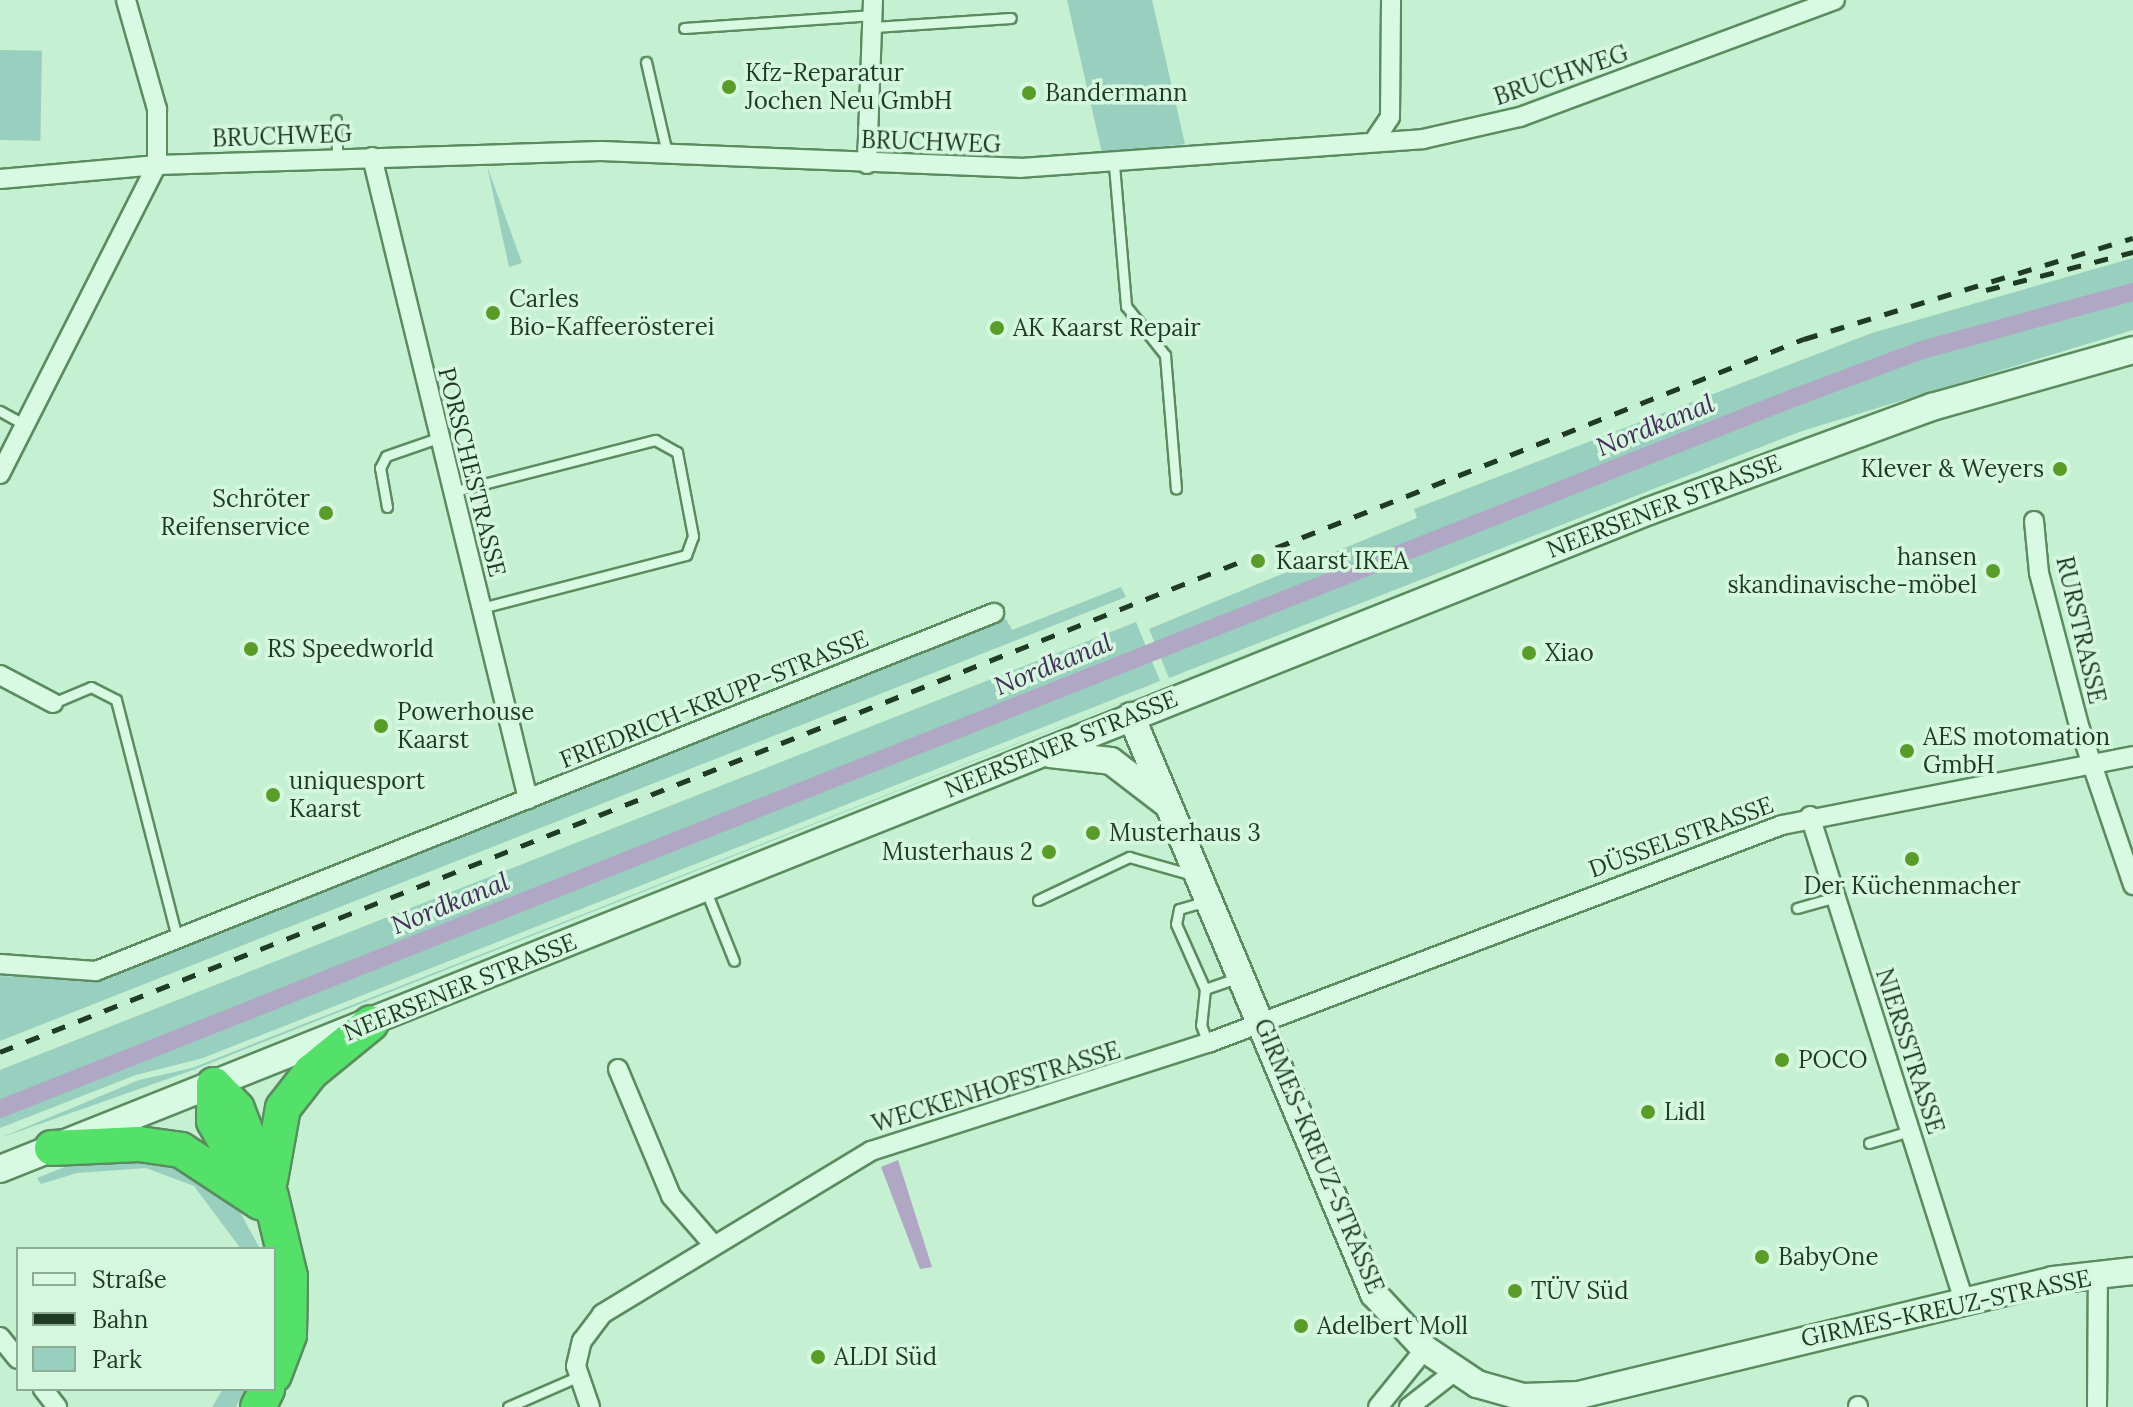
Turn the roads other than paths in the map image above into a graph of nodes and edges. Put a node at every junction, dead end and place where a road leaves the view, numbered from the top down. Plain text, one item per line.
1 (126, 0) edge
2 (1391, 0) edge
3 (1835, 0) edge
4 (874, 14) edge
5 (1011, 18) dead end
6 (684, 28) dead end
7 (646, 62) dead end
8 (336, 120) dead end
9 (1376, 138) junction
10 (667, 153) junction
11 (372, 157) junction
12 (337, 158) junction
13 (867, 164) junction
14 (157, 165) junction
15 (1114, 165) junction
16 (0, 179) edge
17 (2133, 350) edge
18 (0, 411) edge
19 (25, 425) junction
20 (438, 438) junction
21 (0, 474) edge
22 (1176, 489) dead end
23 (452, 492) junction
24 (387, 507) dead end
25 (2034, 521) dead end
26 (481, 608) junction
27 (994, 613) dead end
28 (0, 675) edge
29 (53, 703) joint
30 (1131, 716) junction
31 (1034, 755) junction
32 (2133, 756) edge
33 (2092, 765) junction
34 (528, 799) junction
35 (1170, 807) junction
36 (1810, 816) junction
37 (2133, 885) edge
38 (705, 888) junction
39 (1205, 888) junction
40 (1836, 897) junction
41 (1038, 900) dead end
42 (1797, 908) dead end
43 (177, 938) junction
44 (734, 961) dead end
45 (0, 964) edge
46 (1243, 976) junction
47 (1205, 989) junction
48 (371, 1023) junction
49 (1263, 1023) junction
50 (1208, 1043) junction
51 (618, 1069) dead end
52 (214, 1085) junction
53 (1910, 1131) junction
54 (1869, 1143) dead end
55 (52, 1148) junction
56 (1, 1168) edge
57 (265, 1199) junction
58 (711, 1242) junction
59 (2133, 1271) edge
60 (2098, 1274) junction
61 (1964, 1301) junction
62 (0, 1337) edge
63 (1425, 1349) junction
64 (16, 1357) edge
65 (276, 1367) edge
66 (1455, 1371) junction
67 (577, 1377) junction
68 (45, 1391) edge
69 (57, 1407) edge
70 (508, 1407) edge
71 (590, 1407) edge
72 (1378, 1407) edge
73 (1409, 1407) edge
74 (2097, 1407) edge

1 - 14 street
2 - 9 street
3 - 9 street, BRUCHWEG
4 - 5 lane
4 - 6 lane
4 - 13 street
7 - 10 lane
8 - 12 lane
9 - 15 street, BRUCHWEG
10 - 11 street, BRUCHWEG
10 - 13 street, BRUCHWEG
11 - 12 street, BRUCHWEG
11 - 20 street, PORSCHESTRASSE
12 - 14 street, BRUCHWEG
13 - 15 street, BRUCHWEG
14 - 16 street, BRUCHWEG
14 - 19 street
15 - 22 lane
17 - 30 main road, NEERSENER STRASSE
18 - 19 lane
19 - 21 street
20 - 23 street, PORSCHESTRASSE
20 - 24 lane
23 - 26 street, PORSCHESTRASSE
23 - 26 lane
25 - 33 street, RURSTRASSE
26 - 34 street, PORSCHESTRASSE
27 - 34 street, FRIEDRICH-KRUPP-STRASSE
28 - 29 street
29 - 43 lane
30 - 31 main road, NEERSENER STRASSE
30 - 35 main road, GIRMES-KREUZ-STRASSE
31 - 35 main road
31 - 38 main road, NEERSENER STRASSE
32 - 33 street, DÜSSELSTRASSE
33 - 36 street, DÜSSELSTRASSE
33 - 37 street, RURSTRASSE
34 - 43 street, FRIEDRICH-KRUPP-STRASSE
35 - 39 main road, GIRMES-KREUZ-STRASSE
36 - 40 street, NIERSSTRASSE
36 - 49 street, DÜSSELSTRASSE
38 - 44 lane
38 - 48 main road, NEERSENER STRASSE
39 - 41 lane
39 - 46 main road, GIRMES-KREUZ-STRASSE
39 - 47 lane
40 - 42 lane
40 - 53 street, NIERSSTRASSE
43 - 45 street, FRIEDRICH-KRUPP-STRASSE
46 - 47 lane
46 - 49 main road, GIRMES-KREUZ-STRASSE
47 - 50 lane
48 - 52 main road, NEERSENER STRASSE
48 - 57 highway
49 - 50 street, WECKENHOFSTRASSE
49 - 63 main road, GIRMES-KREUZ-STRASSE
50 - 58 street, WECKENHOFSTRASSE
51 - 58 street
52 - 55 main road, NEERSENER STRASSE
52 - 57 highway
53 - 54 lane
53 - 61 street, NIERSSTRASSE
55 - 56 main road, NEERSENER STRASSE
55 - 57 highway
57 - 65 highway
58 - 67 street, WECKENHOFSTRASSE
59 - 60 main road, GIRMES-KREUZ-STRASSE
60 - 61 main road, GIRMES-KREUZ-STRASSE
60 - 74 street
61 - 66 main road, GIRMES-KREUZ-STRASSE
62 - 64 street
63 - 66 main road, GIRMES-KREUZ-STRASSE
63 - 72 street
66 - 73 street
67 - 70 lane
67 - 71 street
68 - 69 street

